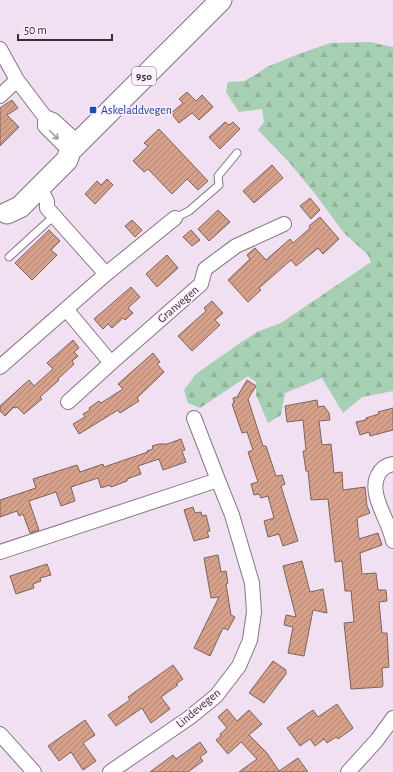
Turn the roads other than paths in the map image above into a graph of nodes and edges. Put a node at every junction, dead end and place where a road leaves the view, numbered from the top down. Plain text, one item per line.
1 (222, 0) edge
2 (0, 49) edge
3 (17, 80) junction
4 (0, 96) edge
5 (74, 147) junction
6 (237, 153) dead end
7 (33, 194) junction
8 (50, 212) junction
9 (3, 216) edge
10 (174, 218) joint
11 (284, 224) dead end
12 (9, 258) dead end
13 (106, 274) junction
14 (66, 309) junction
15 (111, 363) junction
16 (0, 367) edge
17 (68, 402) dead end
18 (194, 418) dead end
19 (393, 464) edge
20 (218, 480) junction
21 (392, 534) edge
22 (0, 552) edge
23 (393, 718) edge
24 (0, 734) edge
25 (34, 772) edge
26 (110, 772) edge
27 (348, 772) edge

1 - 5 main road, 950
2 - 3 street
3 - 4 street
3 - 5 street
5 - 7 main road, 950
5 - 9 main road, 950
6 - 10 lane
7 - 8 street
7 - 8 street
7 - 9 main road, 950
8 - 12 lane
8 - 13 street
10 - 13 street
11 - 15 street, Granvegen
13 - 14 street
14 - 15 street
14 - 16 street
15 - 17 street, Granvegen
18 - 20 street, Lindevegen
19 - 21 street
20 - 22 street
20 - 26 street, Lindevegen
23 - 27 street
24 - 25 street

